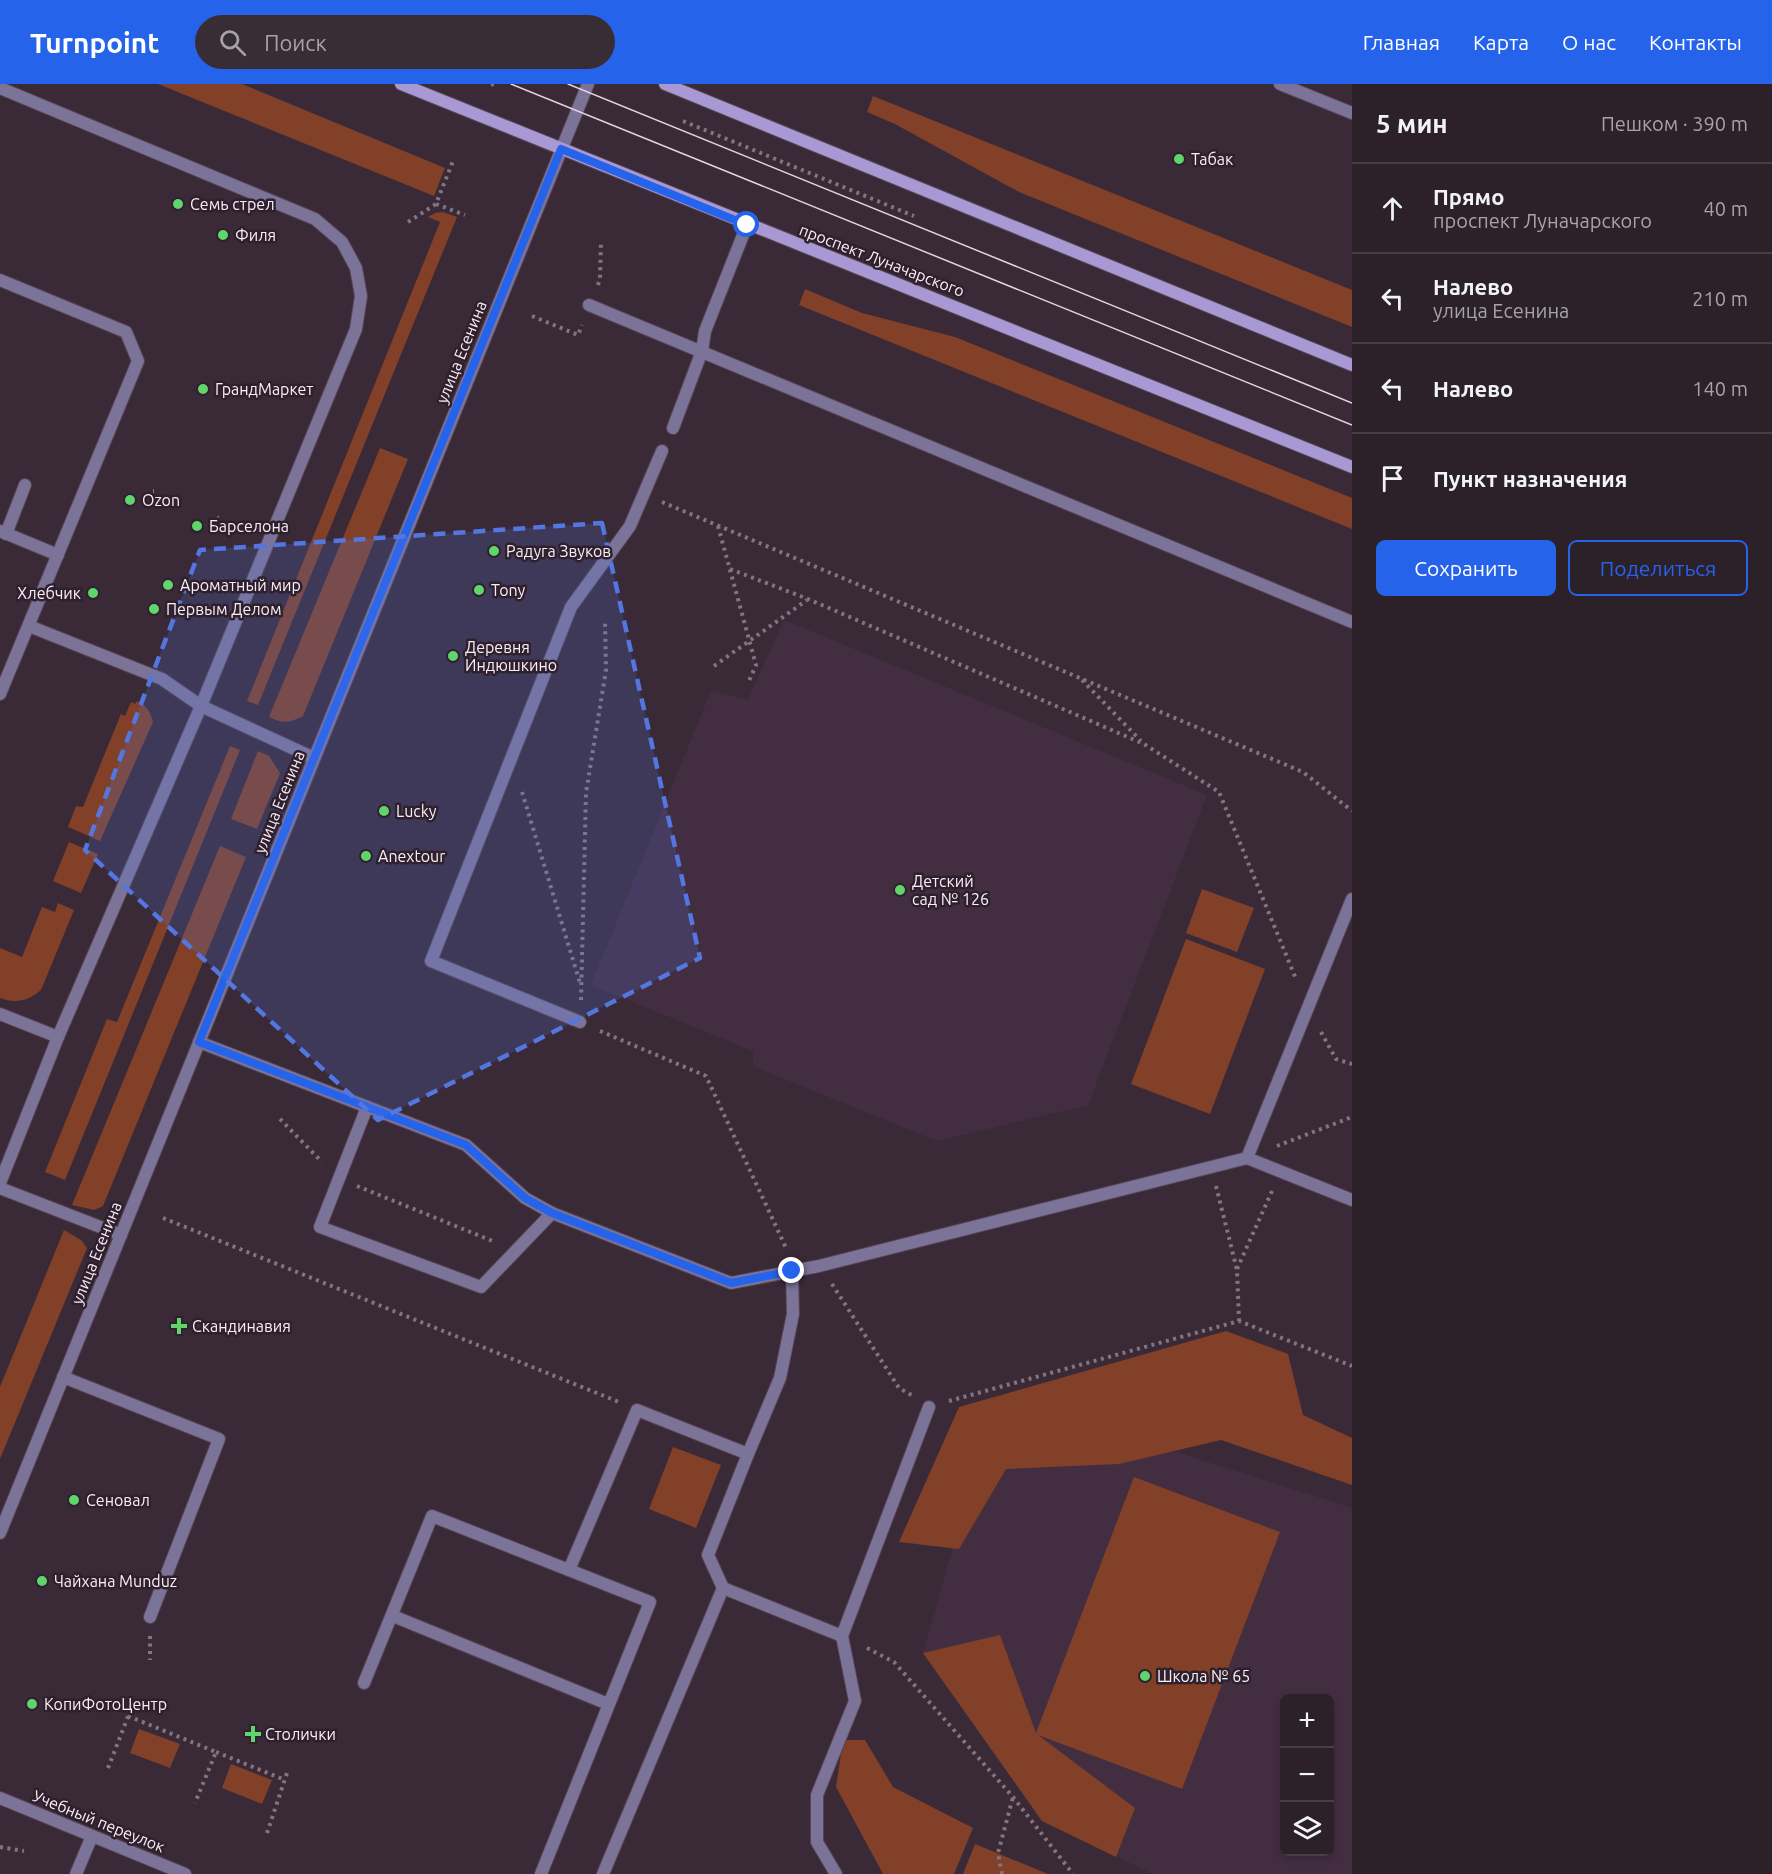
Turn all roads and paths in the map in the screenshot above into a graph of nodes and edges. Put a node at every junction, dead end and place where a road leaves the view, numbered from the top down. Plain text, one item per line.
1 (401, 84) edge
2 (588, 84) edge
3 (665, 84) edge
4 (1280, 84) edge
5 (0, 88) edge
6 (1352, 113) edge
7 (683, 121) dead end
8 (561, 149) junction
9 (453, 161) dead end
10 (436, 204) junction
11 (465, 215) dead end
12 (914, 216) dead end
13 (408, 222) dead end
14 (747, 225) junction
15 (601, 241) dead end
16 (600, 278) dead end
17 (0, 280) edge
18 (589, 305) joint
19 (532, 316) dead end
20 (702, 351) junction
21 (1352, 365) edge
22 (673, 428) dead end
23 (662, 451) dead end
24 (1352, 467) edge
25 (25, 485) dead end
26 (644, 495) junction
27 (718, 525) junction
28 (3, 533) edge
29 (58, 555) junction
30 (730, 569) junction
31 (808, 599) junction
32 (605, 621) dead end
33 (1352, 622) edge
34 (30, 626) junction
35 (749, 641) junction
36 (714, 666) dead end
37 (1079, 677) junction
38 (749, 681) dead end
39 (0, 694) edge
40 (201, 706) junction
41 (1144, 744) junction
42 (314, 758) junction
43 (511, 758) junction
44 (1352, 811) edge
45 (1352, 899) edge
46 (581, 986) junction
47 (1308, 1008) junction
48 (0, 1014) edge
49 (580, 1022) junction
50 (58, 1037) junction
51 (199, 1042) junction
52 (1352, 1064) edge
53 (367, 1107) junction
54 (1352, 1117) edge
55 (280, 1119) dead end
56 (1247, 1158) junction
57 (1211, 1167) junction
58 (1280, 1172) junction
59 (339, 1179) junction
60 (0, 1183) edge
61 (0, 1188) edge
62 (1352, 1200) edge
63 (552, 1213) junction
64 (164, 1218) dead end
65 (121, 1235) junction
66 (501, 1244) dead end
67 (819, 1266) junction
68 (1237, 1270) junction
69 (792, 1271) junction
70 (1239, 1321) junction
71 (1352, 1366) edge
72 (63, 1377) junction
73 (929, 1407) junction
74 (637, 1410) junction
75 (748, 1454) junction
76 (0, 1533) edge
77 (569, 1570) junction
78 (723, 1588) junction
79 (393, 1616) junction
80 (150, 1617) dead end
81 (842, 1636) junction
82 (364, 1683) dead end
83 (608, 1704) junction
84 (131, 1709) dead end
85 (128, 1716) junction
86 (216, 1752) junction
87 (108, 1768) dead end
88 (288, 1770) dead end
89 (285, 1780) junction
90 (1013, 1797) junction
91 (0, 1798) edge
92 (195, 1803) dead end
93 (267, 1833) dead end
94 (92, 1836) junction
95 (0, 1847) edge
96 (24, 1851) dead end
97 (76, 1874) edge
98 (185, 1874) edge
99 (541, 1874) edge
100 (603, 1874) edge
101 (836, 1874) edge
102 (1002, 1874) edge
103 (1073, 1874) edge

1 - 8 main road, проспект Луначарского
2 - 8 street, улица Есенина
3 - 21 main road
4 - 6 street
5 - 40 street
7 - 12 path
8 - 14 main road, проспект Луначарского
8 - 42 street, улица Есенина
9 - 10 path
10 - 11 path
10 - 13 path
14 - 20 street
14 - 24 main road, проспект Луначарского
15 - 16 path
17 - 29 street
18 - 19 path
18 - 20 street
20 - 22 street
20 - 33 street
23 - 26 street
25 - 28 street
26 - 27 path
26 - 43 street
27 - 30 path
27 - 37 path
28 - 29 street
29 - 34 street
30 - 31 path
30 - 35 path
31 - 35 path
31 - 41 path
32 - 46 path
34 - 39 street
34 - 40 street
35 - 36 path
35 - 38 path
37 - 41 path
37 - 44 path
40 - 42 street
40 - 50 street
41 - 47 path
42 - 51 street, улица Есенина
43 - 46 path
43 - 49 street
45 - 47 street
46 - 49 path
47 - 52 path
47 - 56 street
48 - 50 street
49 - 69 path
50 - 60 street
51 - 53 street
51 - 65 street, улица Есенина
53 - 59 street
53 - 63 street
54 - 56 path
55 - 59 path
56 - 57 street
56 - 58 street
57 - 67 street
57 - 68 path
58 - 62 street
58 - 68 path
59 - 63 street
59 - 66 path
61 - 65 street
63 - 69 street
64 - 74 path
65 - 72 street, улица Есенина
67 - 69 street
67 - 73 path
68 - 70 path
69 - 75 street
70 - 71 path
70 - 73 path
72 - 76 street, улица Есенина
72 - 80 street
73 - 81 street
74 - 75 street
74 - 77 street
75 - 78 street
77 - 79 street
77 - 83 street
78 - 81 street
78 - 100 street
79 - 82 street
79 - 83 street
81 - 90 path
81 - 101 street
83 - 99 street
84 - 85 path
85 - 86 path
85 - 87 path
86 - 89 path
86 - 92 path
88 - 89 path
89 - 93 path
90 - 102 path
90 - 103 path
91 - 94 street, Учебный переулок
94 - 97 street
94 - 98 street, Учебный переулок
95 - 96 path

